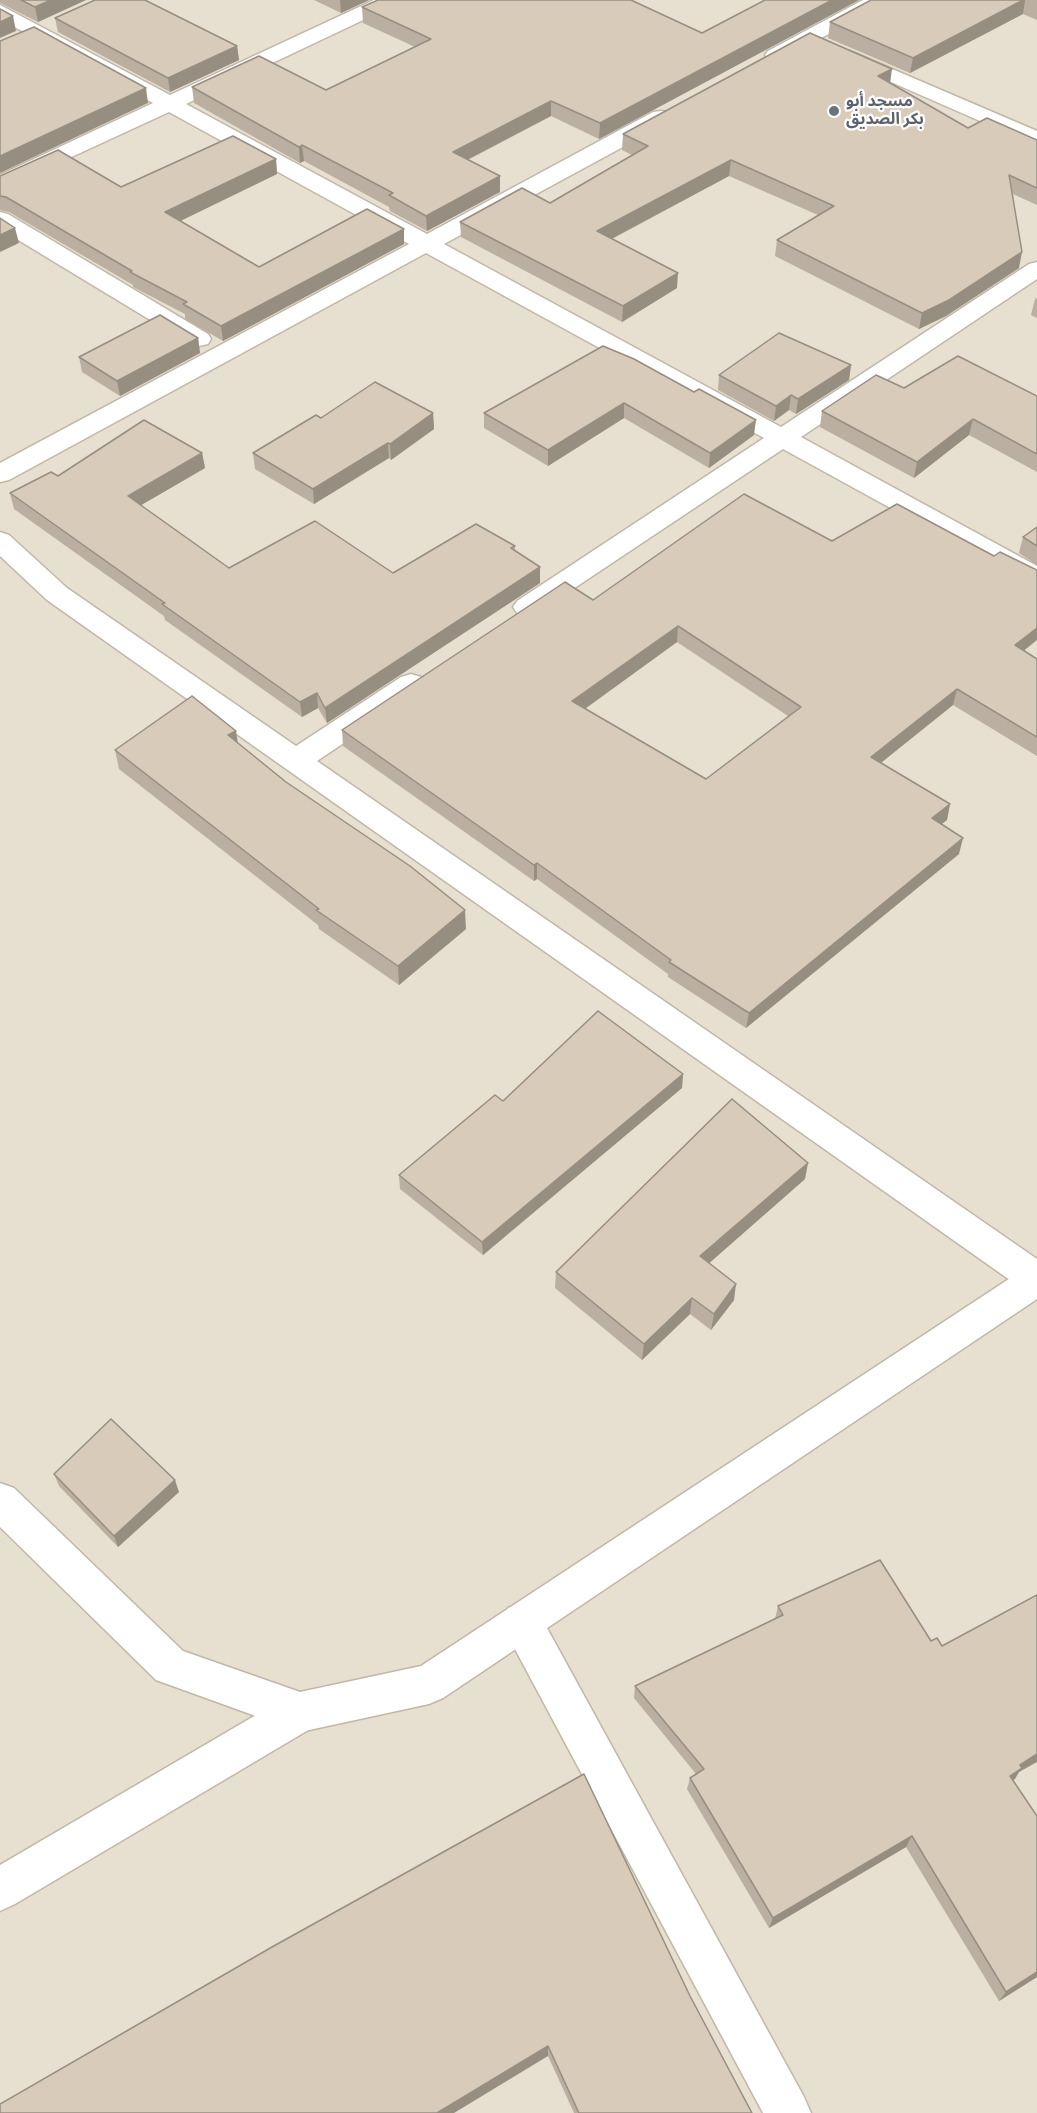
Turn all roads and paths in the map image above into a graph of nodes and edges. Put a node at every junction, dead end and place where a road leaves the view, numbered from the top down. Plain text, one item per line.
1 (390, 0) edge
2 (878, 0) edge
3 (0, 11) edge
4 (807, 38) junction
5 (756, 66) edge
6 (169, 104) junction
7 (683, 104) edge
8 (1037, 139) edge
9 (0, 183) edge
10 (0, 219) edge
11 (425, 243) junction
12 (1037, 269) edge
13 (223, 354) junction
14 (782, 438) junction
15 (0, 474) edge
16 (0, 541) edge
17 (1037, 577) edge
18 (504, 622) edge
19 (434, 668) edge
20 (295, 761) junction
21 (1037, 1280) edge
22 (0, 1502) edge
23 (522, 1622) junction
24 (300, 1712) junction
25 (0, 1889) edge
26 (788, 2113) edge

1 - 6 street
2 - 4 street
3 - 6 street
4 - 5 street
4 - 8 street
6 - 9 street
6 - 11 street
7 - 11 street
10 - 13 street
11 - 13 street
11 - 14 street
12 - 14 street
13 - 15 street
14 - 17 street
14 - 18 street
16 - 20 street
19 - 20 street
20 - 21 street
21 - 23 street
22 - 24 street
23 - 24 street
23 - 26 street
24 - 25 street

